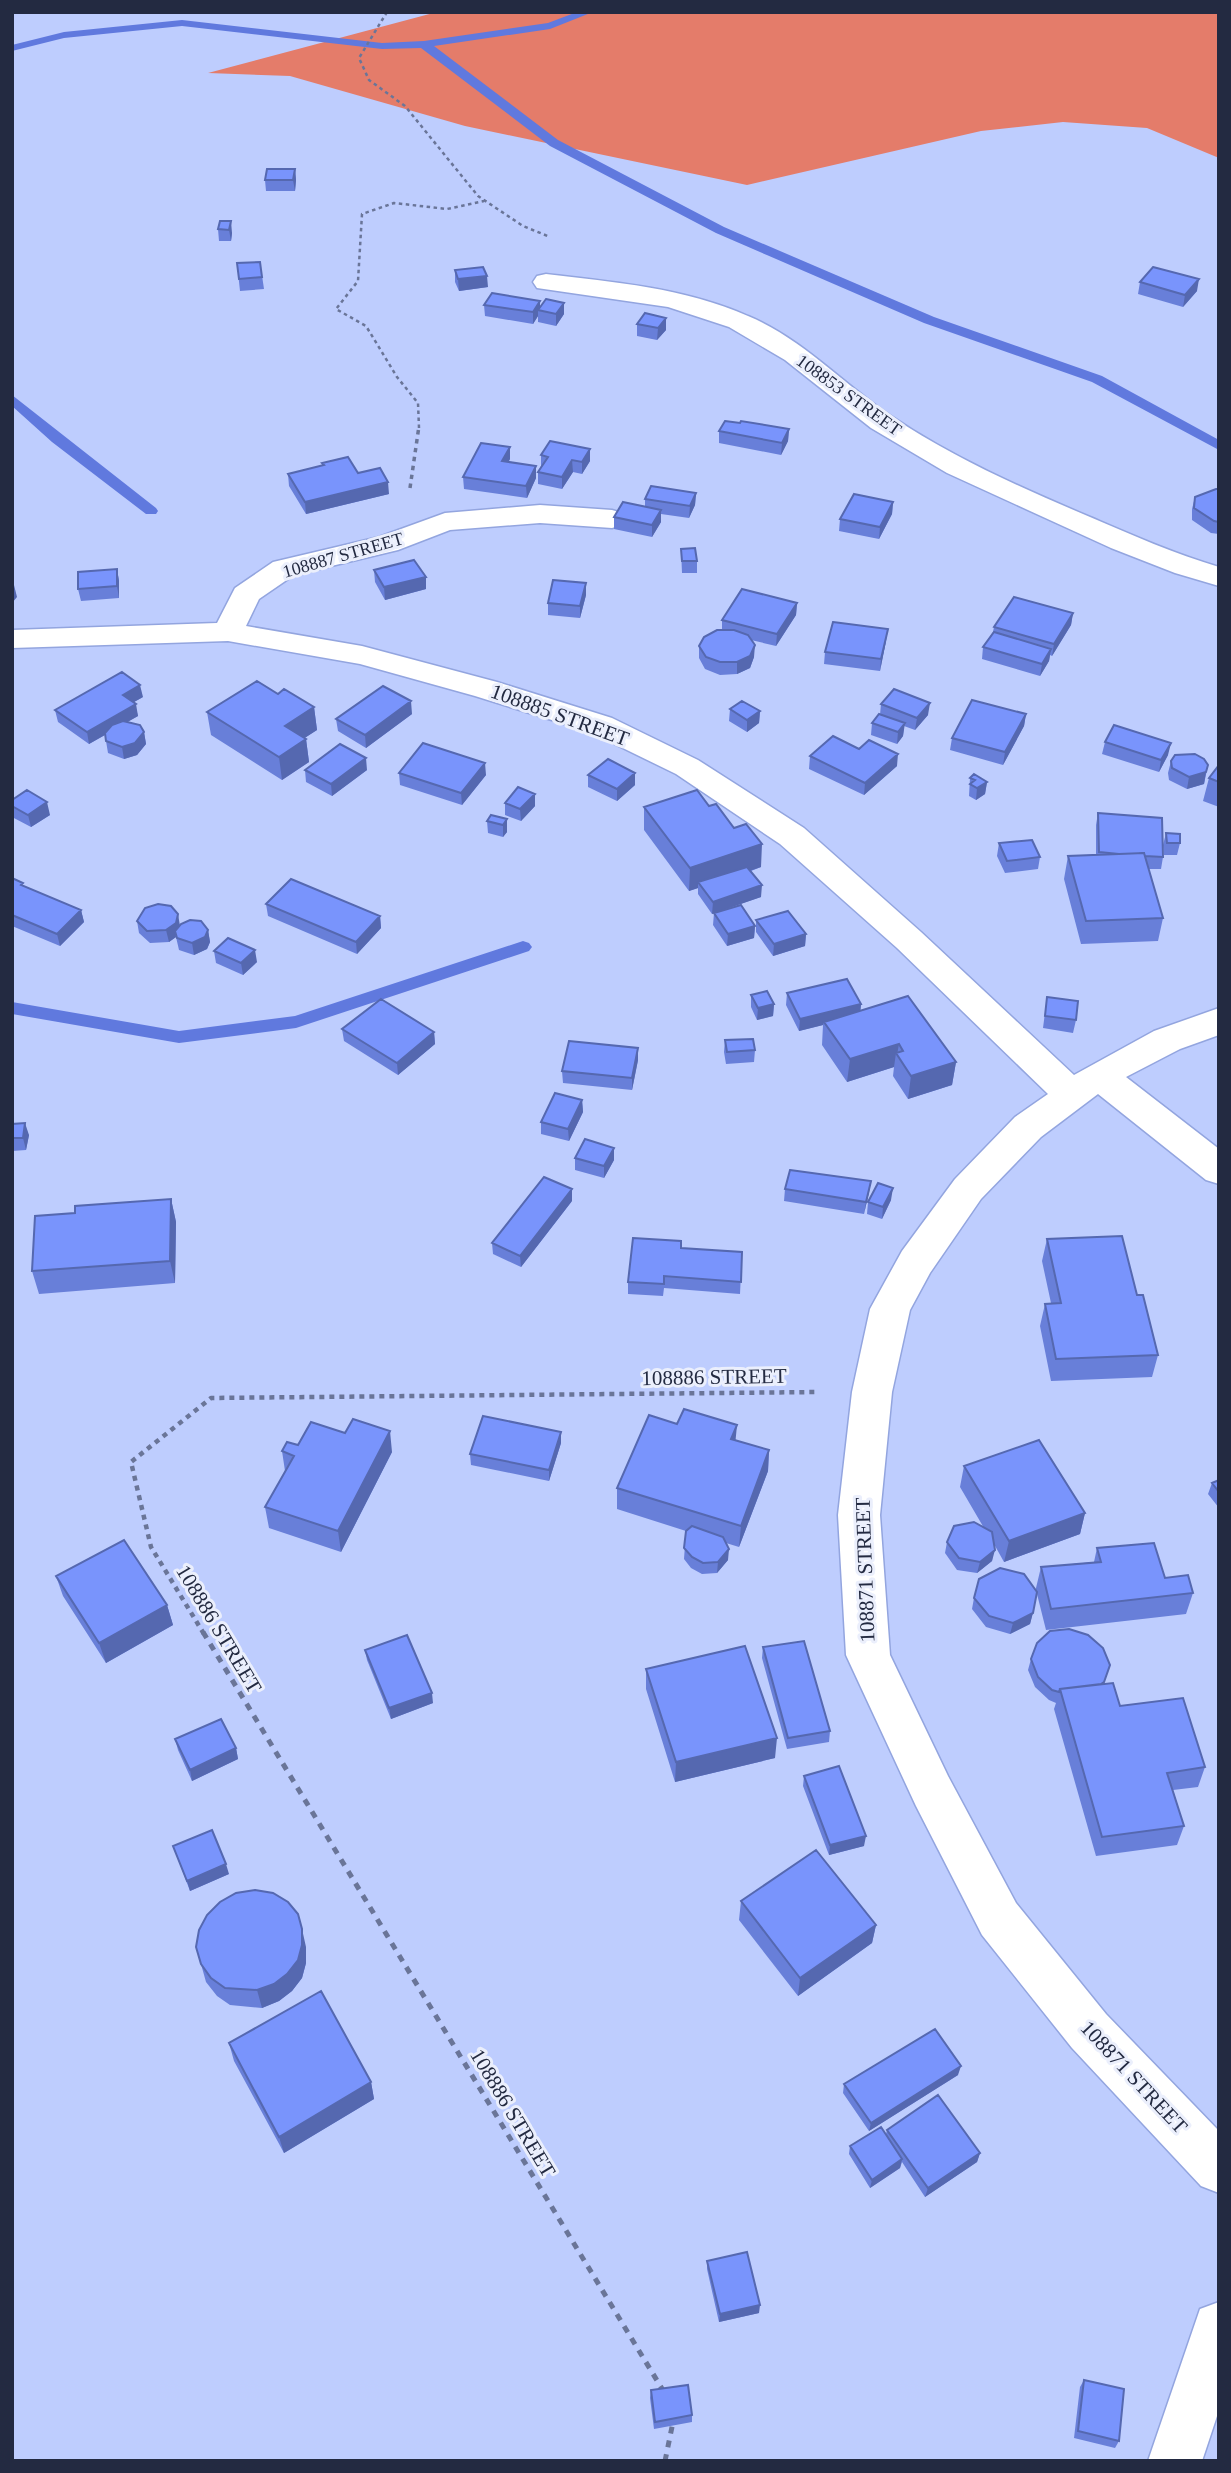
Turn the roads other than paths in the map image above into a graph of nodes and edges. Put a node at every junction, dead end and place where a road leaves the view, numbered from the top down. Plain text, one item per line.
1 (547, 282) dead end
2 (612, 519) edge
3 (1219, 577) edge
4 (228, 632) junction
5 (12, 639) edge
6 (1219, 1021) edge
7 (1085, 1085) junction
8 (1219, 1170) edge
9 (1219, 2168) edge
10 (1219, 2328) edge
11 (1175, 2461) edge

1 - 3 street, 108853 STREET
2 - 4 street, 108887 STREET
4 - 5 street, 108885 STREET
4 - 7 street, 108885 STREET
6 - 7 street, 108871 STREET
7 - 8 street, 108885 STREET
7 - 9 street, 108871 STREET
10 - 11 street

